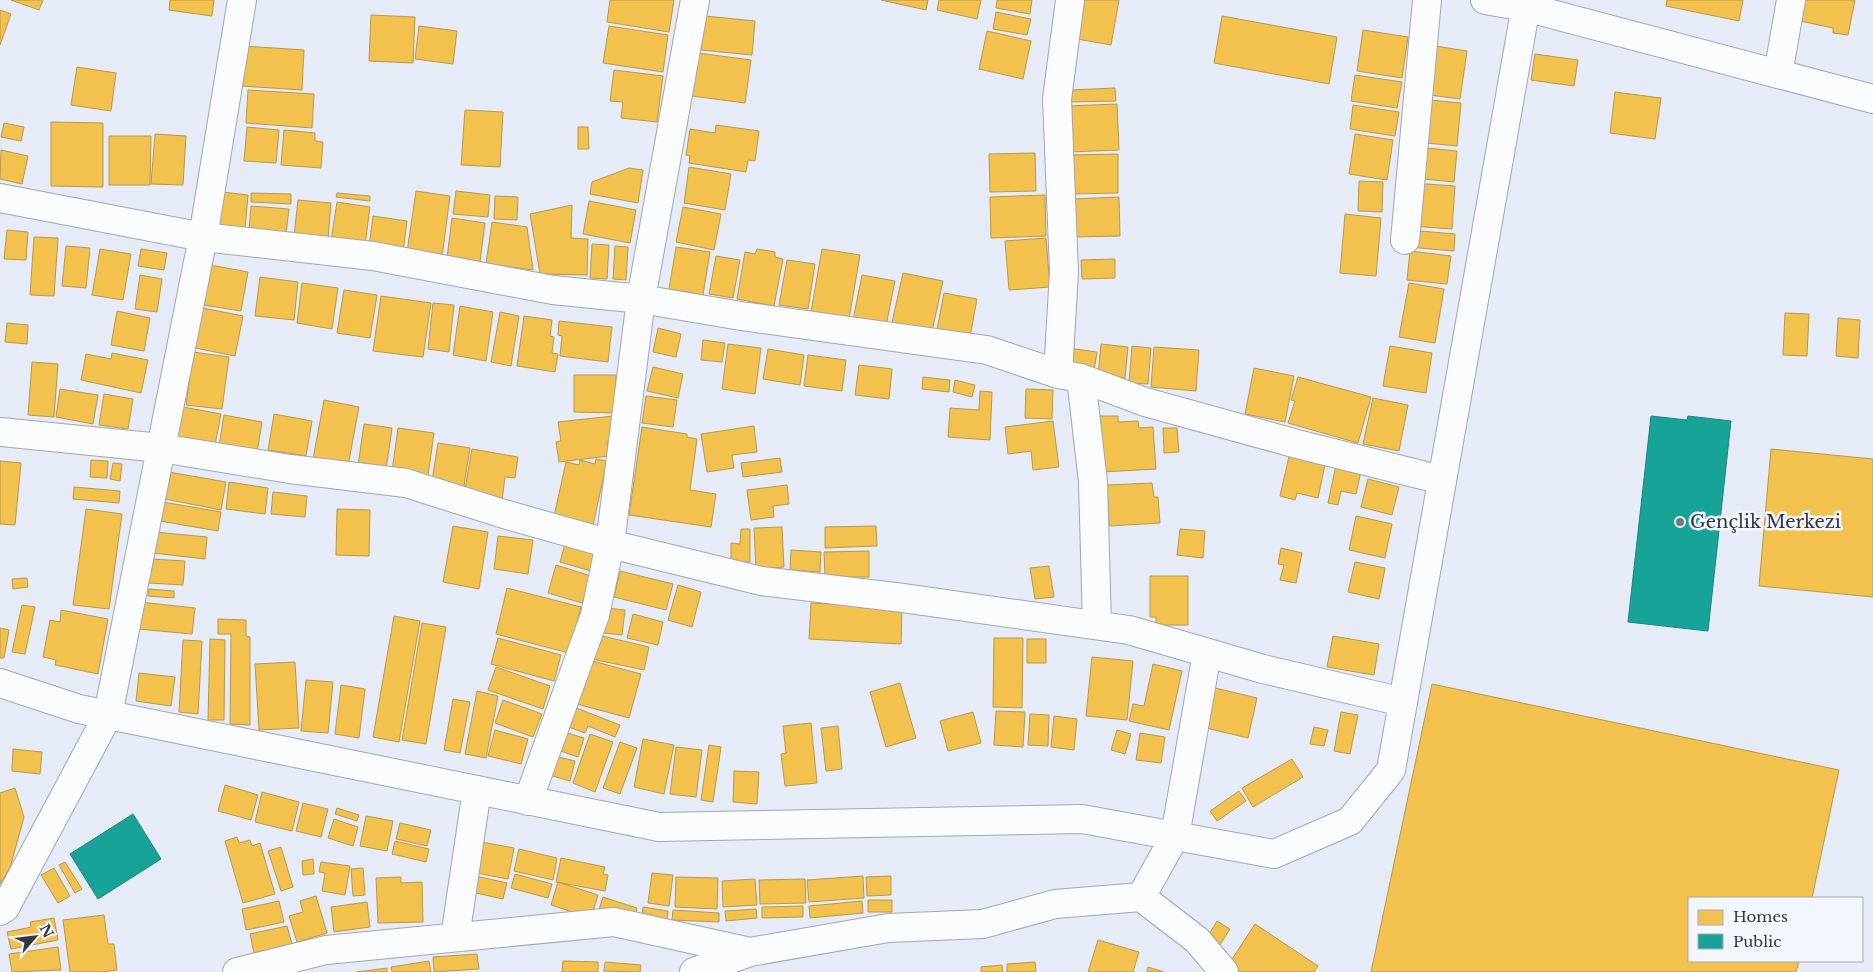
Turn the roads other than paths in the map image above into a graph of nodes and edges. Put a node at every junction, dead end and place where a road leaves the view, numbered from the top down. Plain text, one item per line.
1 (242, 0) edge
2 (695, 0) edge
3 (1070, 0) edge
4 (1427, 0) edge
5 (1485, 0) edge
6 (1791, 0) edge
7 (1526, 4) edge
8 (1778, 74) junction
9 (1873, 98) edge
10 (0, 198) edge
11 (203, 237) junction
12 (1405, 240) dead end
13 (641, 299) junction
14 (1069, 376) junction
15 (0, 432) edge
16 (161, 448) junction
17 (1442, 480) junction
18 (610, 544) junction
19 (1097, 625) junction
20 (1207, 653) junction
21 (0, 683) edge
22 (1403, 702) junction
23 (108, 715) junction
24 (477, 790) junction
25 (528, 801) junction
26 (1175, 836) junction
27 (1141, 897) junction
28 (0, 911) edge
29 (455, 936) junction
30 (750, 952) junction
31 (237, 972) edge
32 (694, 972) edge
33 (1224, 972) edge

1 - 11 street
2 - 13 street
3 - 14 street
4 - 12 street
5 - 7 street
6 - 8 street
7 - 8 street
7 - 17 street
8 - 9 street
10 - 11 street
11 - 13 street
11 - 16 street
13 - 14 street
13 - 18 street
14 - 17 street
14 - 19 street
15 - 16 street
16 - 18 street
16 - 23 street
17 - 22 street
18 - 19 street
18 - 25 street
19 - 20 street
20 - 22 street
20 - 26 street
21 - 23 street
22 - 26 street
23 - 24 street
23 - 28 street
24 - 25 street
24 - 29 street
25 - 26 street
26 - 27 street
27 - 30 street
27 - 33 street
29 - 30 street
29 - 31 street
30 - 32 street

